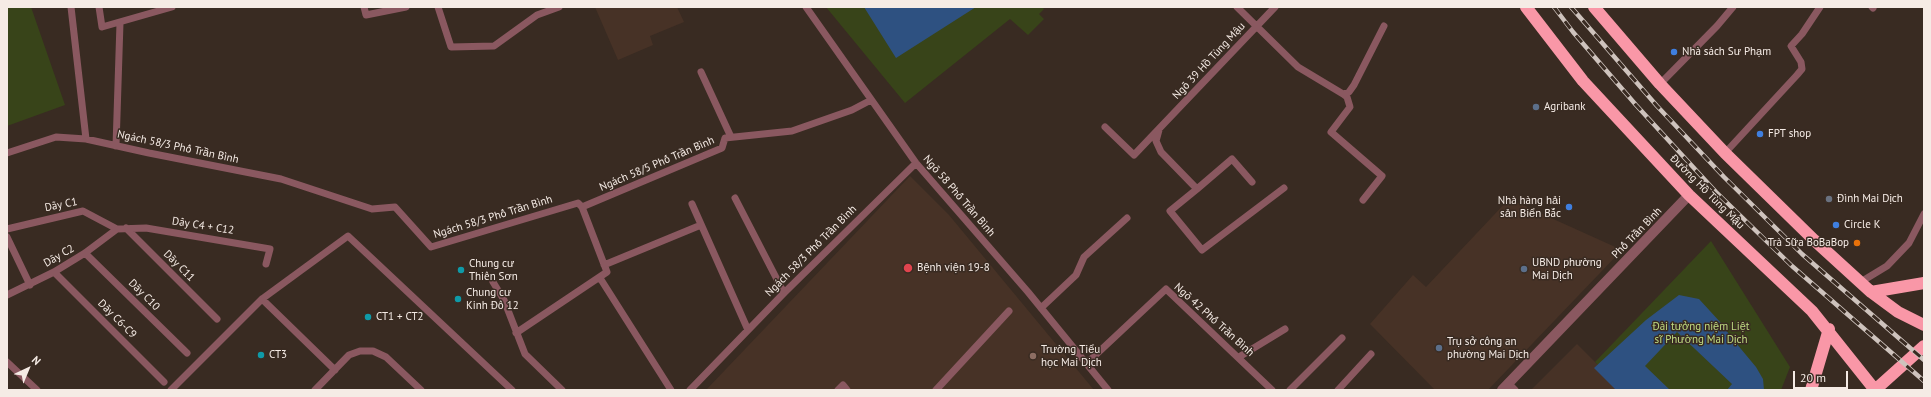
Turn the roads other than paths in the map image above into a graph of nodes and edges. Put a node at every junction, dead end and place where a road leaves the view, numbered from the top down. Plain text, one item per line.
1 (71, 7) edge
2 (99, 7) edge
3 (172, 7) edge
4 (364, 7) edge
5 (406, 7) edge
6 (438, 7) edge
7 (559, 7) edge
8 (806, 7) edge
9 (1237, 7) edge
10 (1275, 7) edge
11 (1526, 7) edge
12 (1594, 7) edge
13 (1733, 7) edge
14 (1820, 7) edge
15 (120, 23) junction
16 (1256, 26) junction
17 (1384, 26) dead end
18 (701, 72) dead end
19 (1660, 84) junction
20 (1343, 94) junction
21 (871, 100) junction
22 (1105, 127) dead end
23 (1159, 130) junction
24 (731, 138) junction
25 (86, 139) junction
26 (116, 146) junction
27 (7, 153) edge
28 (1725, 153) junction
29 (916, 163) junction
30 (1252, 182) dead end
31 (1284, 188) dead end
32 (1197, 189) junction
33 (1689, 195) junction
34 (735, 198) dead end
35 (1363, 200) dead end
36 (692, 204) dead end
37 (582, 207) junction
38 (1924, 214) edge
39 (1127, 218) dead end
40 (701, 225) junction
41 (126, 228) junction
42 (7, 229) edge
43 (117, 229) junction
44 (7, 237) edge
45 (85, 253) junction
46 (266, 264) dead end
47 (604, 265) junction
48 (54, 272) junction
49 (600, 278) junction
50 (493, 282) dead end
51 (1859, 283) junction
52 (1924, 283) edge
53 (30, 285) junction
54 (1871, 292) junction
55 (784, 293) junction
56 (7, 295) edge
57 (262, 299) junction
58 (1041, 308) junction
59 (1009, 311) dead end
60 (218, 319) dead end
61 (1924, 325) edge
62 (1285, 329) dead end
63 (748, 330) junction
64 (1829, 330) junction
65 (516, 333) junction
66 (1342, 338) dead end
67 (1924, 346) edge
68 (187, 353) dead end
69 (1371, 354) dead end
70 (1239, 357) junction
71 (7, 362) edge
72 (1087, 363) junction
73 (335, 370) junction
74 (164, 382) dead end
75 (1508, 388) edge
76 (37, 390) edge
77 (171, 390) edge
78 (315, 390) edge
79 (421, 390) edge
80 (512, 390) edge
81 (562, 390) edge
82 (671, 390) edge
83 (690, 390) edge
84 (838, 390) edge
85 (847, 390) edge
86 (936, 390) edge
87 (1108, 390) edge
88 (1272, 390) edge
89 (1290, 390) edge
90 (1338, 390) edge
91 (1811, 390) edge
92 (1875, 390) edge

1 - 25 lane
2 - 15 lane
3 - 15 lane
4 - 5 lane
6 - 7 lane
8 - 21 lane, Ngõ 58 Phố Trần Bình
9 - 16 lane
10 - 16 lane, Ngõ 39 Hồ Tùng Mậu
11 - 33 highway, Đường Hồ Tùng Mậu
12 - 19 highway
13 - 19 lane
14 - 28 lane
15 - 26 lane
16 - 20 lane
16 - 23 lane, Ngõ 39 Hồ Tùng Mậu
17 - 20 lane
18 - 24 lane
19 - 28 highway
20 - 35 lane
21 - 24 lane
21 - 29 lane, Ngõ 58 Phố Trần Bình
22 - 23 lane, Ngõ 39 Hồ Tùng Mậu
23 - 32 lane
24 - 37 lane, Ngách 58/5 Phố Trần Bình
25 - 26 lane, Ngách 58/3 Phố Trần Bình
25 - 27 lane, Ngách 58/3 Phố Trần Bình
26 - 37 lane, Ngách 58/3 Phố Trần Bình
28 - 51 highway
29 - 55 lane, Ngách 58/3 Phố Trần Bình
29 - 58 lane, Ngõ 58 Phố Trần Bình
30 - 32 lane
31 - 32 lane
33 - 64 highway, Đường Hồ Tùng Mậu
33 - 75 street, Phố Trần Bình
34 - 55 lane
36 - 40 lane
37 - 47 lane
38 - 51 lane
39 - 58 lane
40 - 47 lane
40 - 63 lane
41 - 43 lane, Dãy C4 + C12
41 - 46 lane, Dãy C4 + C12
41 - 60 lane, Dãy C11
42 - 43 lane, Dãy C1
43 - 45 lane, Dãy C2
44 - 53 lane
45 - 48 lane, Dãy C2
45 - 68 lane, Dãy C10
47 - 49 lane
48 - 53 lane, Dãy C2
48 - 74 lane, Dãy C6-C9
49 - 65 lane
49 - 82 lane
50 - 65 lane
51 - 54 highway
52 - 54 highway
53 - 56 lane, Dãy C2
54 - 61 highway
55 - 63 lane, Ngách 58/3 Phố Trần Bình
57 - 73 lane
57 - 77 lane
57 - 80 lane
58 - 72 lane, Ngõ 58 Phố Trần Bình
59 - 86 lane
62 - 70 lane
63 - 83 lane, Ngách 58/3 Phố Trần Bình
64 - 91 highway
64 - 92 highway, Đường Hồ Tùng Mậu
65 - 81 lane
66 - 89 lane
67 - 92 highway
69 - 90 lane
70 - 72 lane, Ngõ 42 Phố Trần Bình
70 - 88 lane, Ngõ 42 Phố Trần Bình
71 - 76 lane
72 - 87 lane, Ngõ 58 Phố Trần Bình
73 - 78 lane
73 - 79 lane
84 - 85 lane

